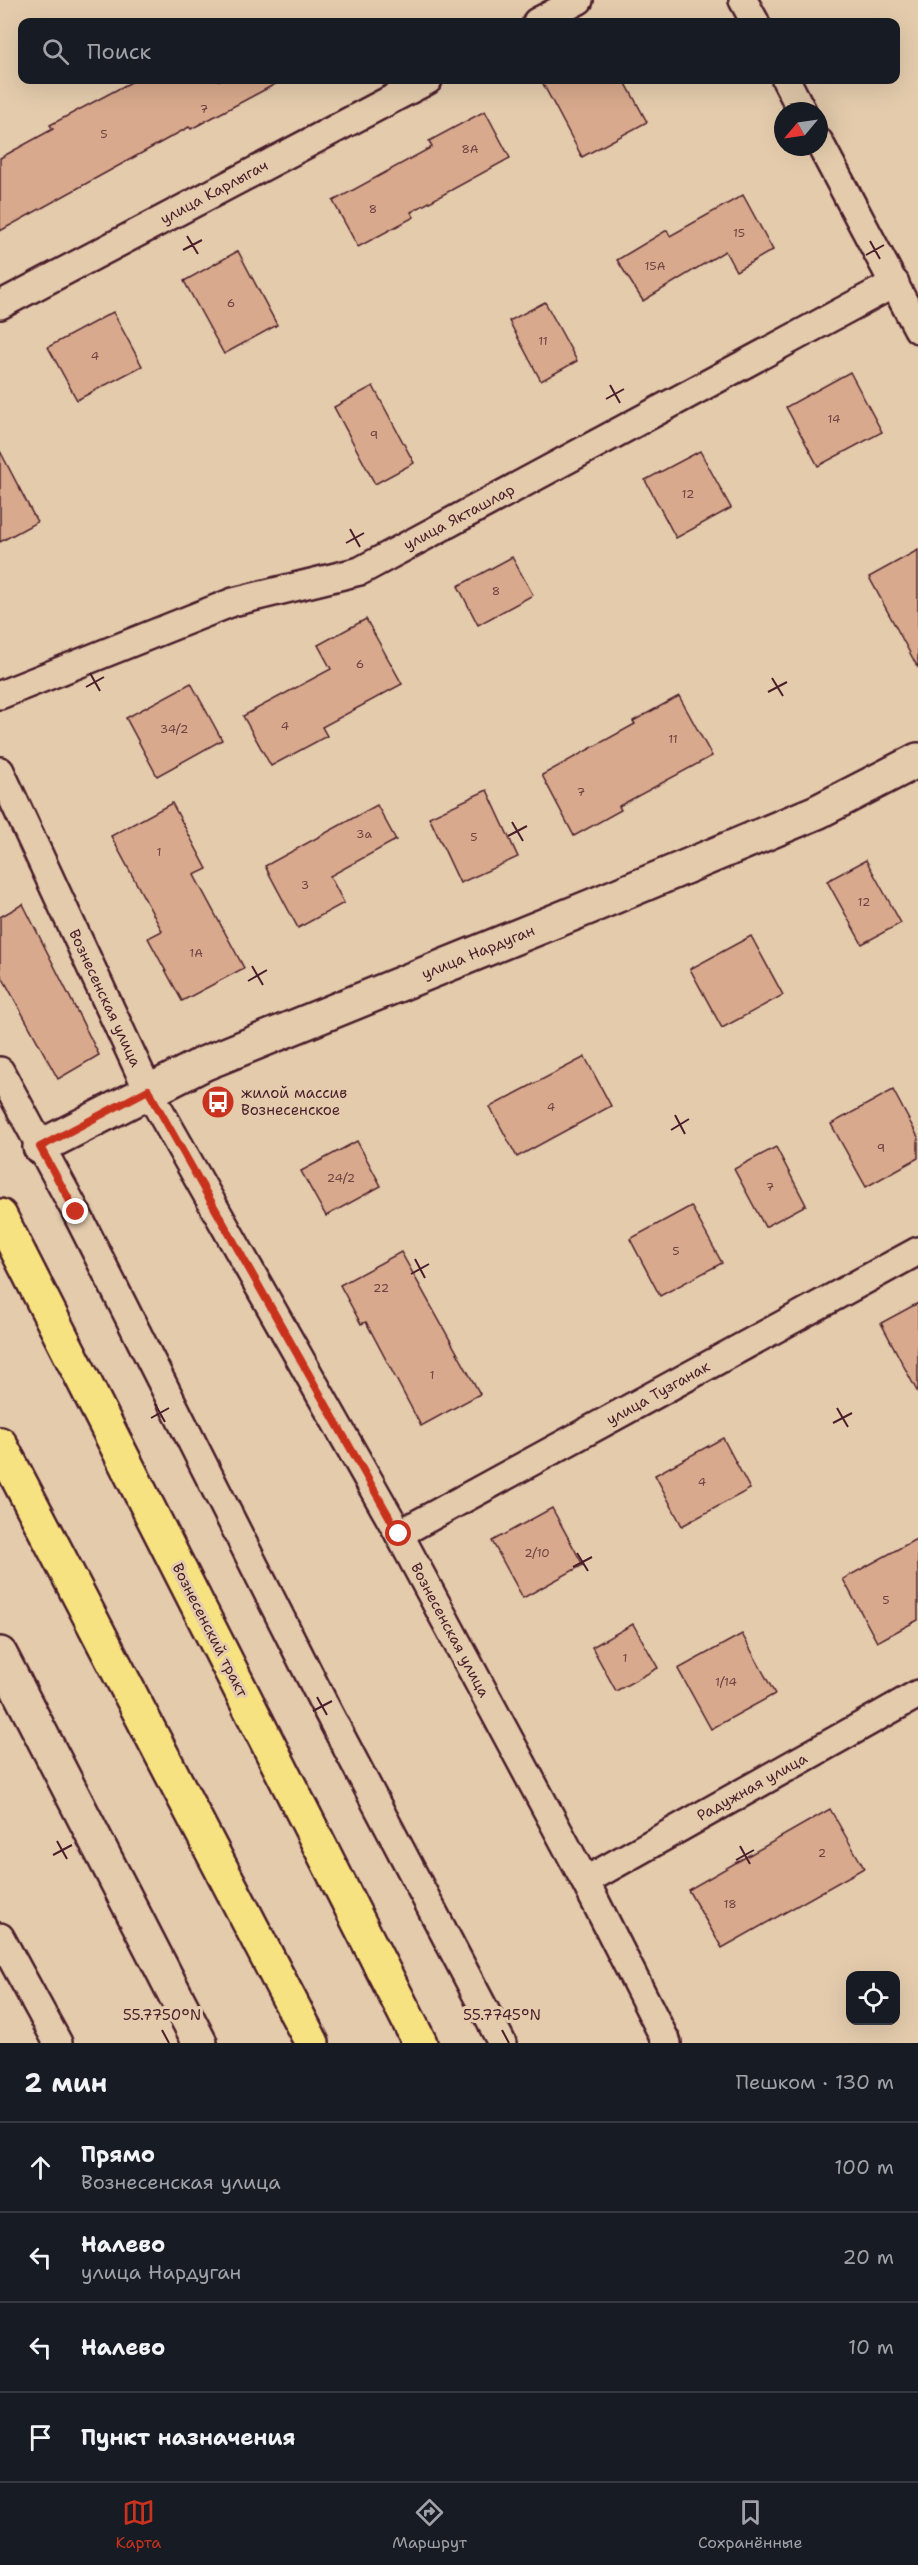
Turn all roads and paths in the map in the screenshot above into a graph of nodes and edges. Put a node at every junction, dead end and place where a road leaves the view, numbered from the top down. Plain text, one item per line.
1 (579, 0) edge
2 (743, 0) edge
3 (545, 18) edge
4 (753, 18) edge
5 (420, 84) edge
6 (788, 84) edge
7 (797, 102) edge
8 (827, 156) edge
9 (895, 283) junction
10 (0, 304) edge
11 (918, 329) edge
12 (0, 695) edge
13 (918, 760) edge
14 (0, 771) edge
15 (0, 1071) edge
16 (148, 1090) junction
17 (40, 1147) junction
18 (0, 1216) edge
19 (918, 1251) edge
20 (0, 1444) edge
21 (399, 1534) junction
22 (0, 1654) edge
23 (918, 1694) edge
24 (585, 1881) junction
25 (0, 1937) edge
26 (58, 2043) edge
27 (200, 2043) edge
28 (312, 2043) edge
29 (420, 2043) edge
30 (502, 2043) edge
31 (667, 2043) edge

1 - 3 street
2 - 4 street
5 - 10 street, улица Карлыгач
6 - 7 street
8 - 9 street
9 - 11 street
9 - 12 street, улица Якташлар
13 - 16 street, улица Нардуган
14 - 16 street, Вознесенская улица
15 - 17 street
16 - 17 street, улица Нардуган
16 - 21 street, Вознесенская улица
17 - 30 street
18 - 29 main road, Вознесенский тракт
19 - 21 street, улица Тузганак
20 - 28 main road
21 - 24 street, Вознесенская улица
22 - 27 street
23 - 24 street, Радужная улица
24 - 31 street, Вознесенская улица
25 - 26 street

